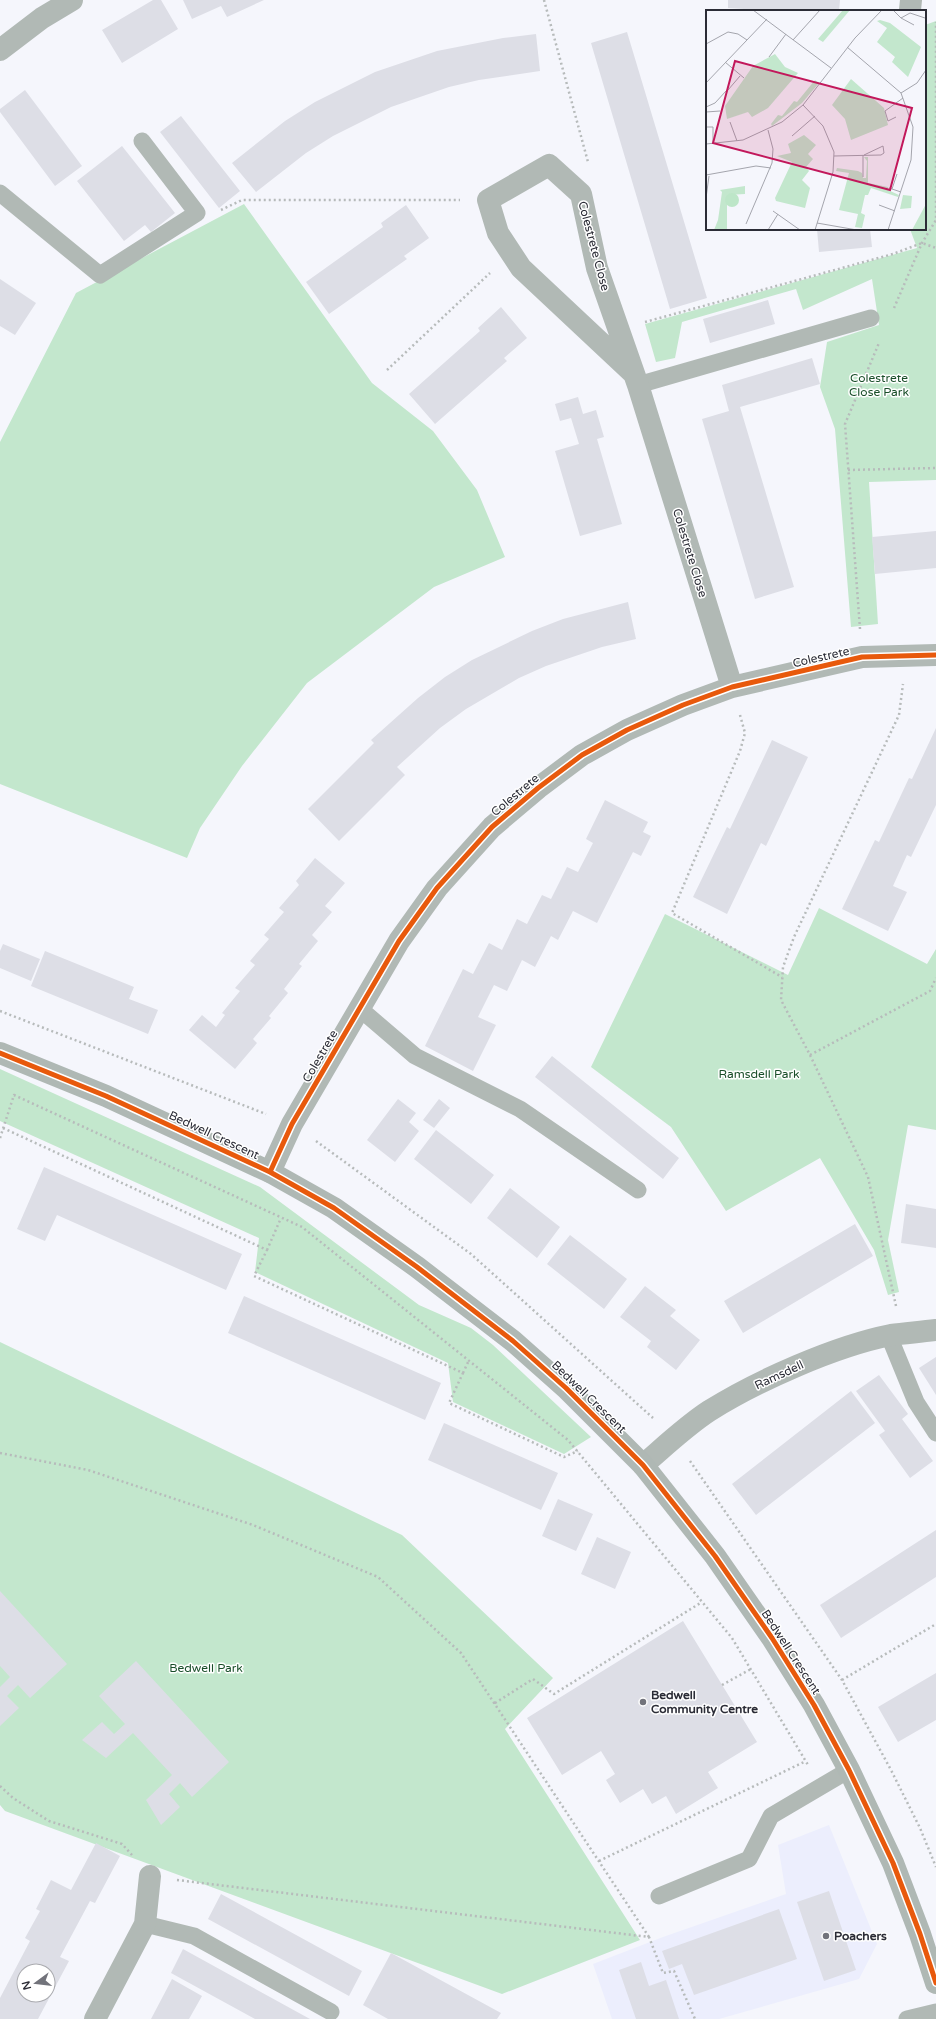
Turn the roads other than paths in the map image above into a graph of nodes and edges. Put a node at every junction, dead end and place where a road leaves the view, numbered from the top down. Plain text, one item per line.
1 (72, 0) edge
2 (0, 50) edge
3 (142, 141) dead end
4 (0, 193) edge
5 (871, 318) dead end
6 (636, 379) junction
7 (936, 655) edge
8 (732, 687) junction
9 (359, 1008) junction
10 (0, 1053) edge
11 (270, 1172) junction
12 (638, 1190) dead end
13 (936, 1330) edge
14 (896, 1335) junction
15 (936, 1433) edge
16 (643, 1465) junction
17 (849, 1770) junction
18 (150, 1876) road end
19 (659, 1896) dead end
20 (145, 1924) junction
21 (936, 1983) edge
22 (331, 2012) dead end
23 (936, 2012) edge
24 (95, 2019) edge
25 (907, 2019) edge

1 - 2 street
3 - 4 lane
5 - 6 lane
6 - 6 street, Colestrete Close
6 - 8 street, Colestrete Close
7 - 8 street, Colestrete
8 - 9 street, Colestrete
9 - 11 street, Colestrete
9 - 12 lane
10 - 11 street, Bedwell Crescent
11 - 16 street, Bedwell Crescent
13 - 14 street, Ramsdell
14 - 15 lane
14 - 16 street, Ramsdell
16 - 17 street, Bedwell Crescent
17 - 19 lane
17 - 21 street, Bedwell Crescent
18 - 20 street
20 - 22 lane
20 - 24 street
23 - 25 lane

